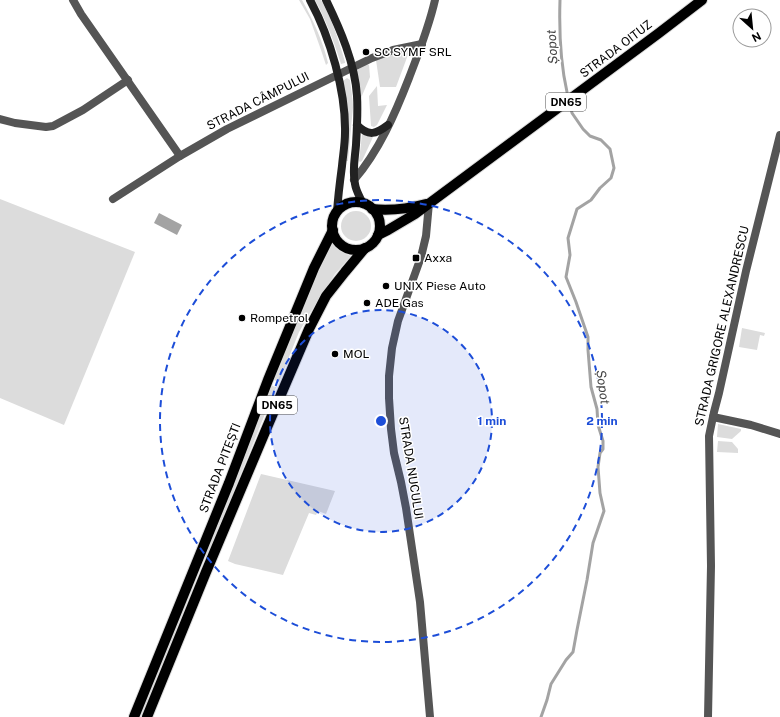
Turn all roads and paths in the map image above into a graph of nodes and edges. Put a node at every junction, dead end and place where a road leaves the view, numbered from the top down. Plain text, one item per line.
1 (73, 0) edge
2 (310, 0) edge
3 (326, 0) edge
4 (435, 0) edge
5 (702, 0) edge
6 (422, 44) junction
7 (351, 67) junction
8 (337, 74) junction
9 (128, 80) junction
10 (0, 119) edge
11 (357, 125) junction
12 (388, 125) junction
13 (780, 135) edge
14 (180, 156) junction
15 (354, 180) junction
16 (113, 199) dead end
17 (430, 203) junction
18 (368, 206) junction
19 (337, 212) junction
20 (332, 230) junction
21 (378, 234) junction
22 (365, 248) junction
23 (712, 417) junction
24 (780, 434) edge
25 (195, 568) junction
26 (206, 572) junction
27 (134, 717) edge
28 (147, 717) edge
29 (430, 717) edge
30 (708, 717) edge

1 - 9 street
2 - 8 street
3 - 7 street
4 - 6 street
5 - 17 main road, STRADA OITUZ / DN65
6 - 7 street, STRADA CÂMPULUI
6 - 12 street
7 - 8 street, STRADA CÂMPULUI
7 - 11 street
8 - 14 street, STRADA CÂMPULUI
8 - 19 street
9 - 10 street
9 - 14 street
11 - 12 street
11 - 15 street
12 - 15 street
13 - 23 street, STRADA GRIGORE ALEXANDRESCU
14 - 16 street, STRADA CÂMPULUI
15 - 18 street
17 - 18 main road, STRADA OITUZ / DN65
17 - 21 main road, STRADA OITUZ / DN65
17 - 29 street, STRADA NUCULUI
18 - 19 main road
18 - 21 main road
19 - 20 main road
20 - 22 main road
20 - 25 main road, STRADA PITEȘTI / DN65
21 - 22 main road
22 - 26 main road, DN65
23 - 24 street
23 - 30 street, STRADA GRIGORE ALEXANDRESCU
25 - 26 main road
25 - 27 main road, STRADA PITEȘTI / DN65
26 - 28 main road, DN65

